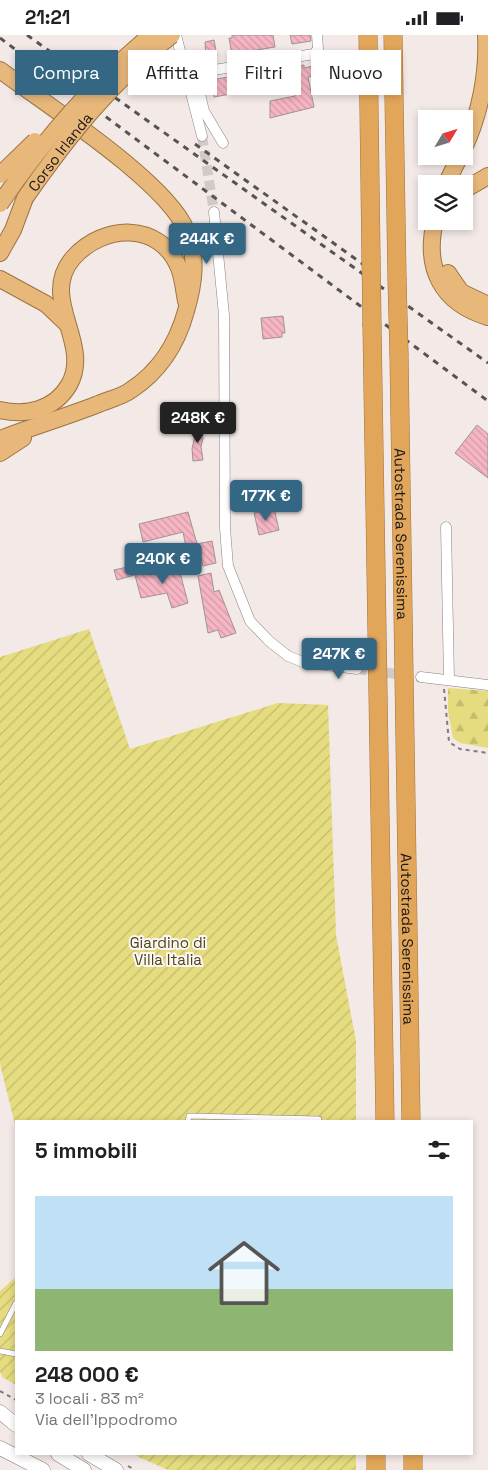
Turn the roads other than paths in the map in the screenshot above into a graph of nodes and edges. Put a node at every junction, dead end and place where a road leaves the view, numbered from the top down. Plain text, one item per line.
1 (317, 35) edge
2 (368, 35) edge
3 (393, 35) edge
4 (486, 35) edge
5 (169, 36) edge
6 (0, 70) edge
7 (81, 99) junction
8 (473, 122) edge
9 (202, 136) tunnel mouth
10 (223, 143) dead end
11 (0, 175) edge
12 (488, 176) edge
13 (473, 185) edge
14 (26, 198) junction
15 (0, 203) edge
16 (214, 212) tunnel mouth
17 (433, 230) edge
18 (444, 230) edge
19 (0, 237) edge
20 (0, 253) edge
21 (0, 279) edge
22 (488, 305) edge
23 (187, 309) junction
24 (488, 317) edge
25 (66, 323) junction
26 (0, 410) edge
27 (50, 423) junction
28 (0, 439) edge
29 (0, 453) edge
30 (446, 527) dead end
31 (357, 669) tunnel mouth
32 (421, 677) tunnel mouth
33 (447, 679) junction
34 (488, 685) edge
35 (319, 1119) dead end
36 (188, 1120) edge
37 (384, 1120) edge
38 (411, 1120) edge
39 (15, 1305) edge
40 (0, 1334) edge
41 (0, 1351) edge
42 (15, 1354) edge
43 (0, 1412) edge
44 (15, 1417) edge
45 (15, 1424) edge
46 (0, 1447) edge
47 (60, 1455) edge
48 (81, 1455) edge
49 (91, 1455) edge
50 (376, 1455) edge
51 (388, 1455) edge
52 (413, 1455) edge
53 (16, 1457) junction
54 (31, 1470) edge
55 (43, 1470) edge
56 (84, 1470) edge
57 (105, 1470) edge
58 (116, 1470) edge
59 (376, 1470) edge
60 (388, 1470) edge
61 (413, 1470) edge

1 - 10 street
2 - 37 highway, Autostrada Serenissima, bridge
3 - 38 highway, Autostrada Serenissima, bridge
4 - 8 highway
5 - 7 highway, Corso Irlanda, bridge
5 - 9 street
5 - 14 highway, Corso Irlanda, bridge
6 - 23 highway
7 - 11 highway, bridge
7 - 15 highway, Corso Irlanda, bridge
12 - 13 highway
14 - 19 highway, Corso Irlanda
14 - 20 highway
16 - 31 street
17 - 24 highway
18 - 22 highway
21 - 25 highway
23 - 25 highway
23 - 27 highway
25 - 26 highway
27 - 28 highway
27 - 29 highway
30 - 33 street
32 - 33 street
33 - 34 street
35 - 36 lane
39 - 40 lane
41 - 42 lane
43 - 44 main road
43 - 45 main road
46 - 53 main road
47 - 56 main road
48 - 57 main road
49 - 58 main road
50 - 59 highway
51 - 60 highway
52 - 61 highway
53 - 54 main road
53 - 55 main road

